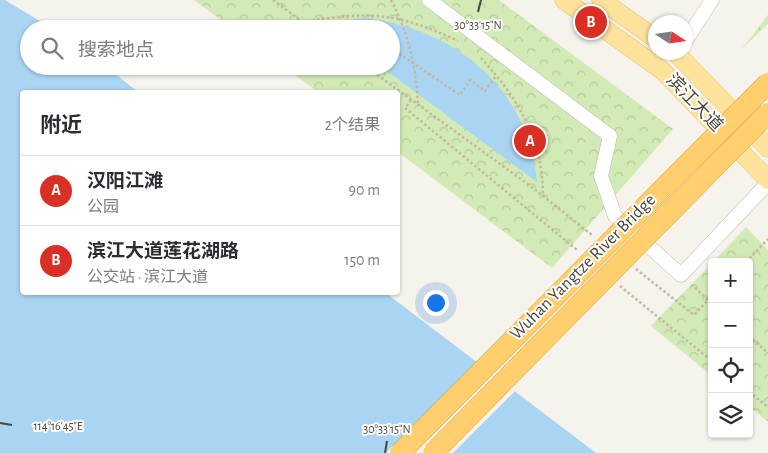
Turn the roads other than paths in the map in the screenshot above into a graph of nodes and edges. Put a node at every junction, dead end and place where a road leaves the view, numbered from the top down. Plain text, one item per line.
1 (429, 0) edge
2 (564, 0) edge
3 (601, 0) edge
4 (712, 0) edge
5 (693, 29) edge
6 (648, 33) edge
7 (688, 60) edge
8 (768, 83) edge
9 (768, 113) edge
10 (768, 148) edge
11 (768, 181) edge
12 (400, 453) edge
13 (433, 453) edge

1 - 11 street
2 - 11 main road, 滨江大道
3 - 6 main road
4 - 5 street
7 - 10 main road, 滨江大道
8 - 12 highway, Wuhan Yangtze River Bridge, bridge
9 - 13 highway, Wuhan Yangtze River Bridge, bridge

